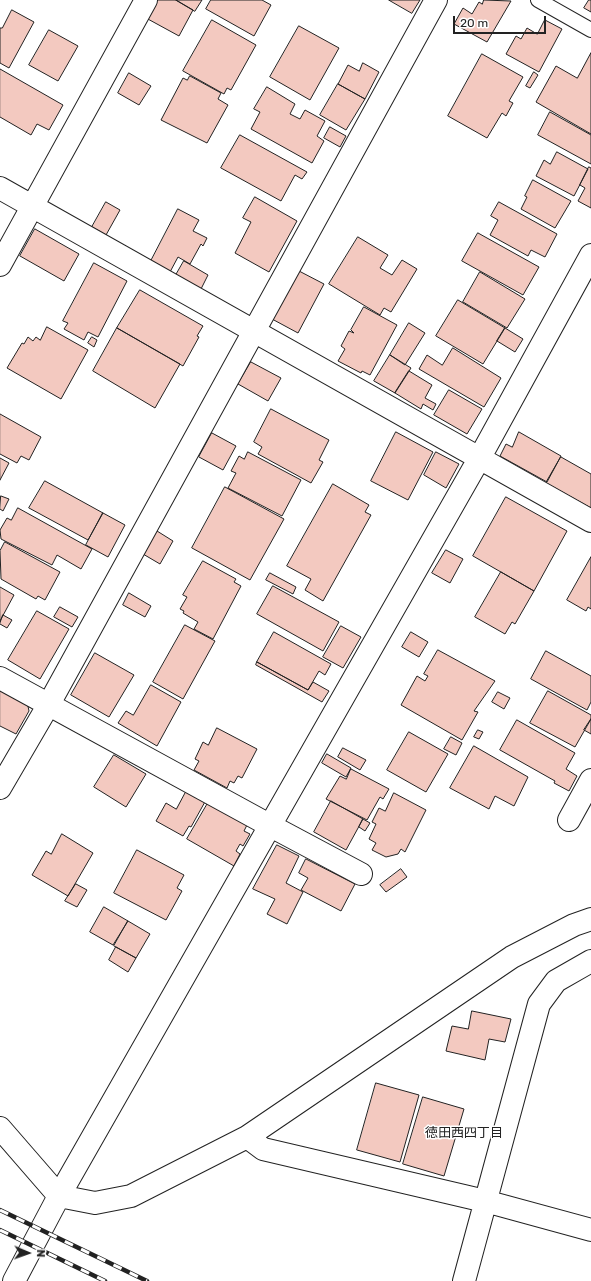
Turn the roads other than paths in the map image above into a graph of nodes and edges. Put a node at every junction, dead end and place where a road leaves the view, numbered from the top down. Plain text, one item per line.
1 (146, 0) edge
2 (436, 0) edge
3 (538, 0) edge
4 (591, 30) edge
5 (0, 188) edge
6 (32, 206) junction
7 (591, 255) edge
8 (0, 265) edge
9 (252, 331) junction
10 (479, 459) junction
11 (591, 521) edge
12 (0, 678) edge
13 (49, 704) junction
14 (591, 780) edge
15 (0, 788) edge
16 (569, 820) dead end
17 (269, 825) junction
18 (361, 874) dead end
19 (591, 919) edge
20 (591, 960) edge
21 (0, 1128) edge
22 (247, 1137) junction
23 (59, 1196) junction
24 (485, 1201) junction
25 (591, 1230) edge
26 (14, 1281) edge
27 (464, 1281) edge

1 - 6 street
2 - 9 street
3 - 4 lane
5 - 6 street
6 - 8 street
6 - 9 street
7 - 10 street
9 - 10 street
9 - 13 street
10 - 11 street
10 - 17 street
12 - 13 street
13 - 15 street
13 - 17 street
14 - 16 street
17 - 18 street
17 - 23 street
19 - 22 street
20 - 24 street
21 - 23 street
22 - 23 street
22 - 24 street
23 - 26 street
24 - 25 street
24 - 27 street

